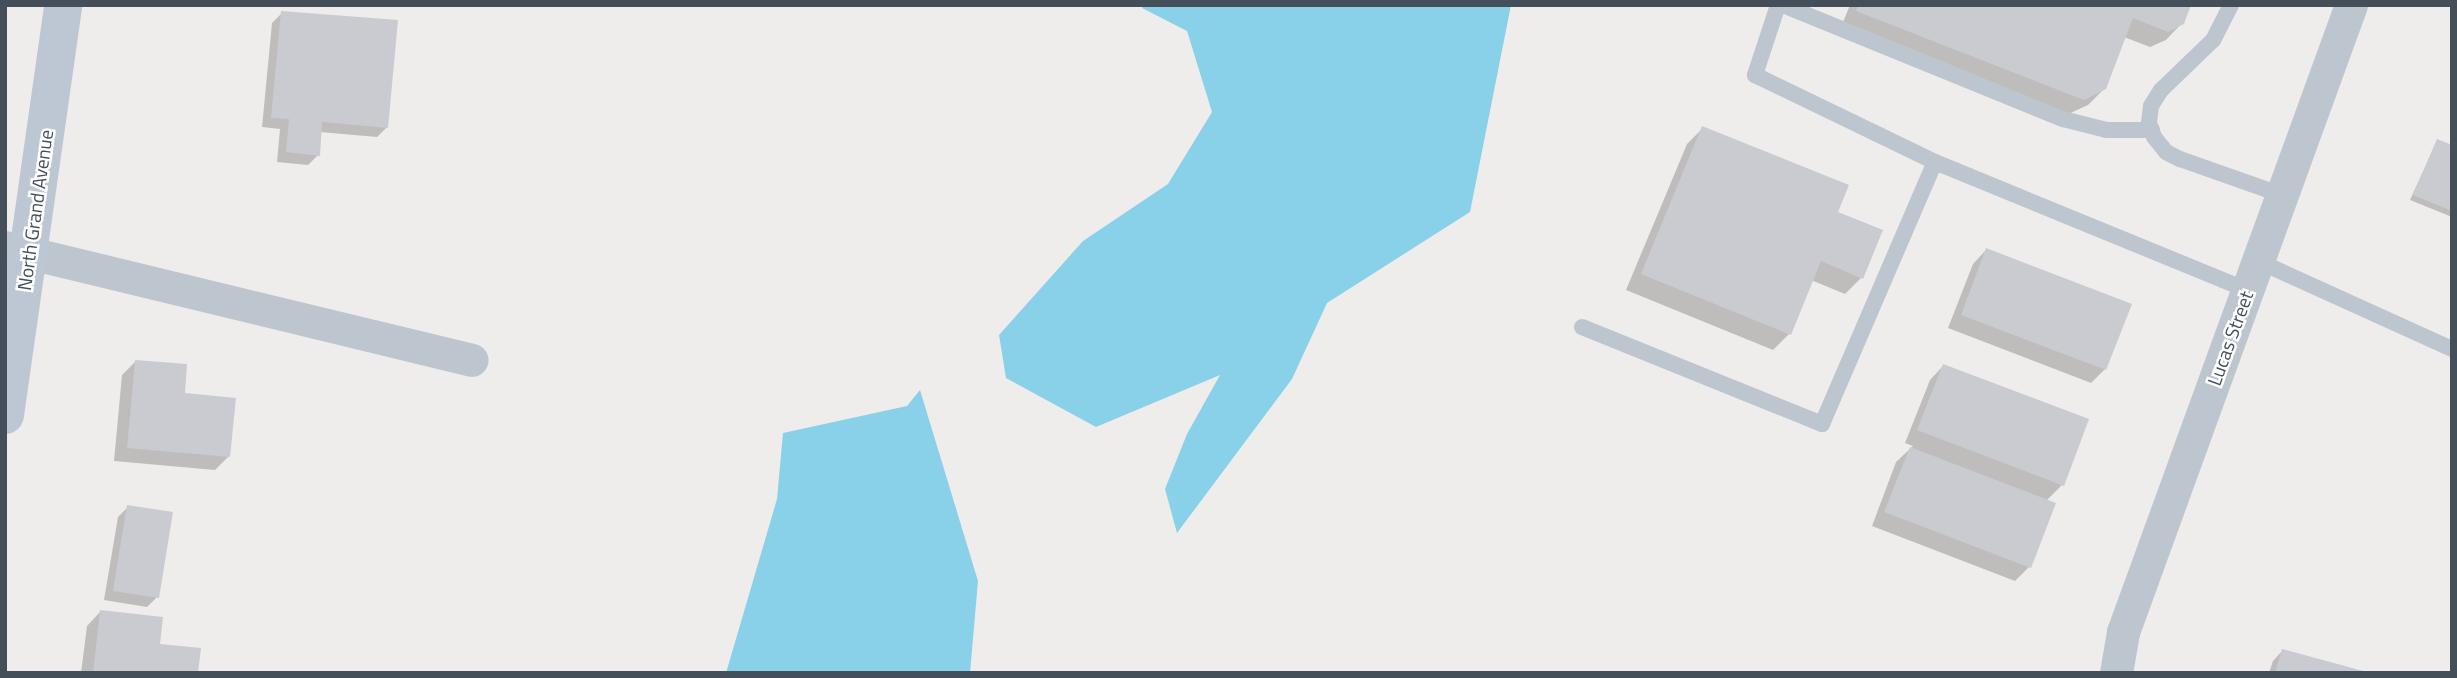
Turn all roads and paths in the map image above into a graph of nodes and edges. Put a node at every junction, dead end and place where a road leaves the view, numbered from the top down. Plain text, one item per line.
1 (63, 5) edge
2 (1780, 5) edge
3 (2231, 5) edge
4 (2351, 5) edge
5 (2151, 131) junction
6 (1935, 162) junction
7 (2282, 195) junction
8 (17, 249) edge
9 (2253, 276) junction
10 (1582, 327) dead end
11 (2452, 349) edge
12 (472, 360) dead end
13 (5, 415) edge
14 (2116, 673) edge

1 - 8 main road, North Grand Avenue
2 - 5 lane
2 - 6 lane
3 - 5 lane
4 - 7 street, Lucas Street
5 - 7 lane
6 - 9 lane
6 - 10 lane
7 - 9 street, Lucas Street
8 - 12 street
8 - 13 main road, North Grand Avenue
9 - 11 lane
9 - 14 street, Lucas Street

